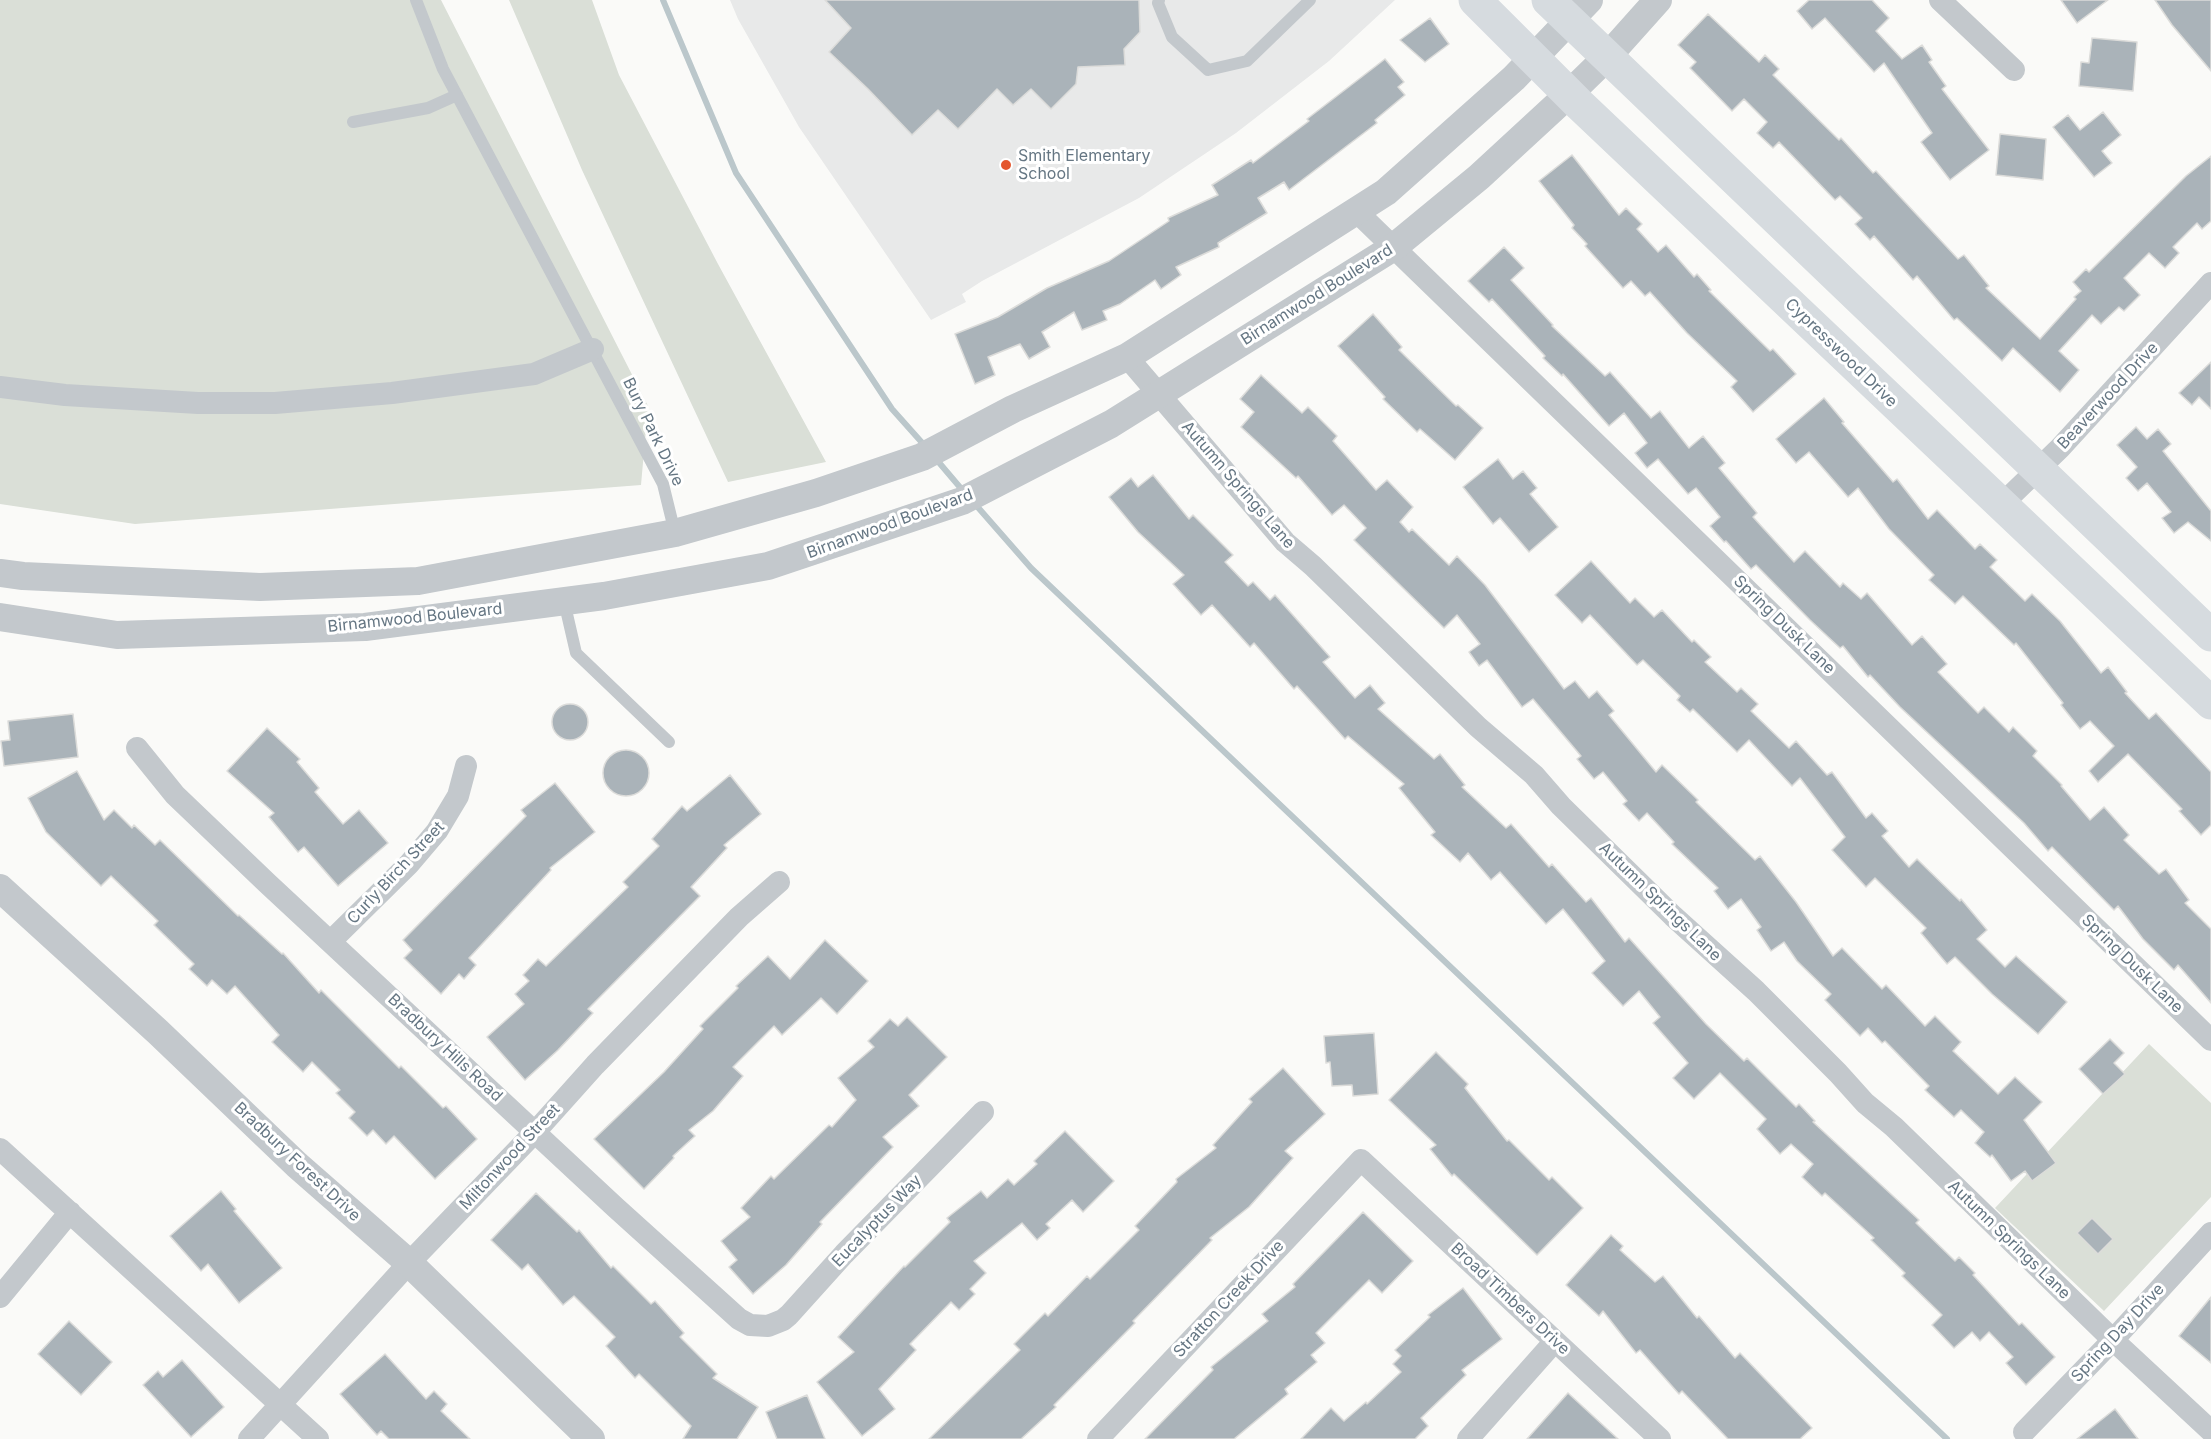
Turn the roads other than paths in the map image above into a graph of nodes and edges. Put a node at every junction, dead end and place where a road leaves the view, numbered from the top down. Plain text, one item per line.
1 (416, 0) edge
2 (1159, 0) edge
3 (1310, 0) edge
4 (1475, 0) edge
5 (1658, 0) edge
6 (1940, 0) edge
7 (1569, 7) edge
8 (1607, 57) junction
9 (1534, 58) junction
10 (2014, 70) dead end
11 (1569, 94) junction
12 (457, 95) junction
13 (353, 122) dead end
14 (1356, 211) junction
15 (1394, 247) junction
16 (2211, 283) edge
17 (593, 349) junction
18 (1127, 357) junction
19 (0, 387) edge
20 (1159, 394) junction
21 (2037, 469) junction
22 (2001, 505) junction
23 (675, 532) junction
24 (0, 573) edge
25 (564, 601) junction
26 (0, 617) edge
27 (2211, 635) edge
28 (2211, 703) edge
29 (669, 742) dead end
30 (137, 748) dead end
31 (466, 766) dead end
32 (779, 882) dead end
33 (0, 888) edge
34 (331, 941) junction
35 (2211, 1040) edge
36 (983, 1112) dead end
37 (535, 1132) junction
38 (0, 1149) edge
39 (1361, 1160) joint
40 (70, 1212) junction
41 (2211, 1233) edge
42 (409, 1263) junction
43 (0, 1297) edge
44 (768, 1326) joint
45 (2113, 1340) junction
46 (1555, 1341) junction
47 (281, 1405) junction
48 (2211, 1431) edge
49 (2024, 1432) dead end
50 (249, 1439) edge
51 (318, 1439) edge
52 (591, 1439) edge
53 (1098, 1439) edge
54 (1468, 1439) edge
55 (1660, 1439) edge

1 - 12 lane, Bury Park Drive
2 - 3 lane
4 - 9 main road, Cypresswood Drive
5 - 8 street, Birnamwood Boulevard
6 - 10 street
7 - 8 main road
7 - 9 street
8 - 11 street, Birnamwood Boulevard
8 - 21 main road
9 - 11 main road, Cypresswood Drive
9 - 14 street
11 - 15 street, Birnamwood Boulevard
11 - 22 main road, Cypresswood Drive
12 - 13 lane
12 - 17 lane, Bury Park Drive
14 - 15 street, Spring Dusk Lane
14 - 18 street
15 - 20 street, Birnamwood Boulevard
15 - 35 street, Spring Dusk Lane
16 - 21 street, Beaverwood Drive
17 - 19 street
17 - 23 lane, Bury Park Drive
18 - 20 street, Autumn Springs Lane
18 - 23 street
20 - 25 street, Birnamwood Boulevard
20 - 45 street, Autumn Springs Lane
21 - 22 street, Beaverwood Drive
21 - 27 main road
22 - 28 main road, Cypresswood Drive
23 - 24 street
25 - 26 street, Birnamwood Boulevard
25 - 29 lane
30 - 34 street, Bradbury Hills Road
31 - 34 street, Curly Birch Street
32 - 37 street, Miltonwood Street
33 - 42 street, Bradbury Forest Drive
34 - 37 street, Bradbury Hills Road
36 - 44 street, Eucalyptus Way
37 - 42 street, Miltonwood Street
37 - 44 street, Bradbury Hills Road
38 - 40 street
39 - 46 street, Broad Timbers Drive
39 - 53 street, Stratton Creek Drive
40 - 43 street
40 - 47 street
41 - 45 street, Spring Day Drive
42 - 47 street, Miltonwood Street
42 - 52 street, Bradbury Forest Drive
45 - 48 street, Autumn Springs Lane
45 - 49 street, Spring Day Drive
46 - 54 street
46 - 55 street, Broad Timbers Drive
47 - 50 street, Miltonwood Street
47 - 51 street

